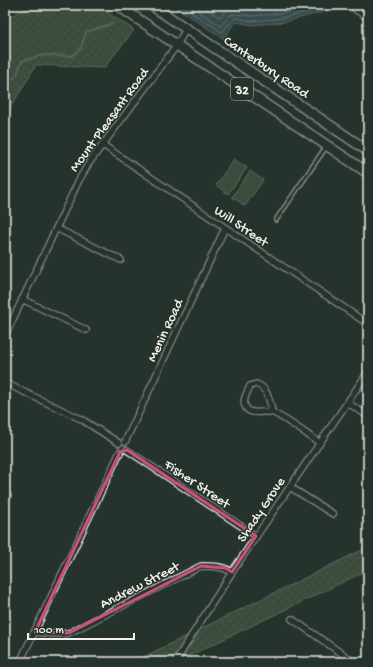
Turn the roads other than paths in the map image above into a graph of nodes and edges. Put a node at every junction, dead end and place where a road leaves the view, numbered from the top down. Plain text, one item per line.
1 (117, 5) edge
2 (151, 5) edge
3 (355, 9) dead end
4 (368, 18) edge
5 (186, 30) junction
6 (177, 45) junction
7 (103, 145) junction
8 (327, 146) junction
9 (368, 151) edge
10 (368, 173) edge
11 (276, 220) dead end
12 (56, 228) junction
13 (226, 228) junction
14 (121, 260) dead end
15 (22, 299) junction
16 (368, 324) edge
17 (86, 330) dead end
18 (5, 336) edge
19 (368, 372) edge
20 (5, 383) edge
21 (348, 403) junction
22 (272, 411) junction
23 (368, 416) edge
24 (125, 442) junction
25 (320, 443) junction
26 (118, 444) junction
27 (127, 450) junction
28 (120, 452) junction
29 (290, 487) junction
30 (333, 514) dead end
31 (256, 536) junction
32 (232, 572) junction
33 (292, 619) dead end
34 (35, 632) junction
35 (20, 662) edge
36 (175, 662) edge
37 (354, 662) edge

1 - 6 main road, 32
2 - 5 main road, Canterbury Road / 32
3 - 4 street
5 - 6 street, Mount Pleasant Road
5 - 9 main road, Canterbury Road / 32
6 - 7 street, Mount Pleasant Road
6 - 8 main road, 32
7 - 12 street, Mount Pleasant Road
7 - 13 street, Will Street
8 - 10 main road, 32
8 - 11 lane
12 - 14 street
12 - 15 street, Mount Pleasant Road
13 - 16 street, Will Street
13 - 24 street, Menin Road
15 - 17 street
15 - 18 street, Mount Pleasant Road
19 - 21 street, Shady Grove
20 - 26 street
21 - 23 street
21 - 25 street, Shady Grove
22 - 22 street
22 - 25 street
24 - 26 street
24 - 27 street
25 - 29 street, Shady Grove
26 - 28 street
27 - 28 street
27 - 31 street, Fisher Street
28 - 34 street
29 - 30 street
29 - 31 street, Shady Grove
31 - 32 street, Shady Grove
32 - 34 street, Andrew Street
32 - 36 street, Shady Grove
33 - 37 street
34 - 35 street

